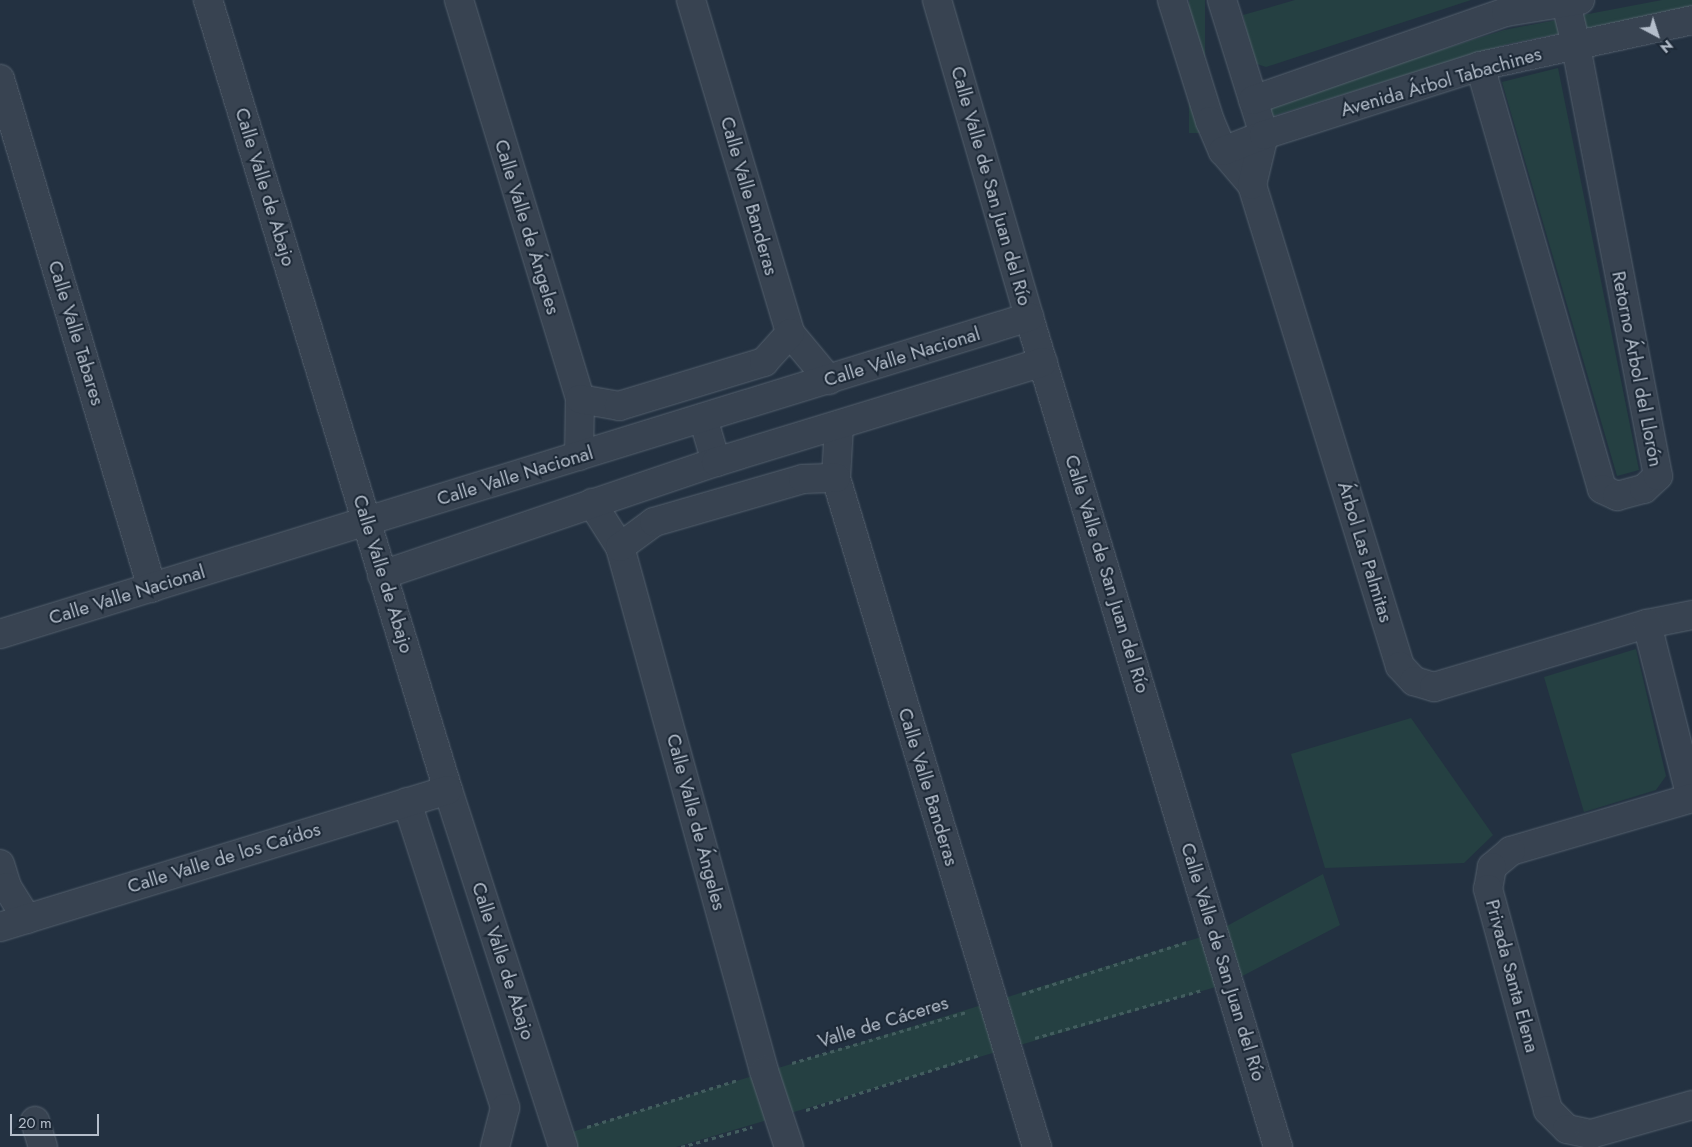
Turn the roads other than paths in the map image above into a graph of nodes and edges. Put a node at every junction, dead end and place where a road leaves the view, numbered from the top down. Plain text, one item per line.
1 (208, 0) edge
2 (459, 0) edge
3 (691, 0) edge
4 (937, 0) edge
5 (1172, 0) edge
6 (1222, 0) edge
7 (1573, 2) edge
8 (1504, 6) edge
9 (1692, 20) edge
10 (1576, 44) junction
11 (1387, 53) junction
12 (1480, 66) junction
13 (0, 79) edge
14 (1399, 91) junction
15 (1253, 100) junction
16 (1264, 135) junction
17 (1223, 151) junction
18 (1252, 185) junction
19 (1029, 317) junction
20 (790, 333) junction
21 (1043, 362) junction
22 (829, 380) junction
23 (580, 400) junction
24 (703, 418) junction
25 (839, 425) junction
26 (579, 456) junction
27 (716, 462) junction
28 (836, 478) junction
29 (592, 503) junction
30 (367, 521) junction
31 (620, 547) junction
32 (382, 575) junction
33 (152, 588) junction
34 (1692, 616) edge
35 (1647, 624) junction
36 (0, 634) edge
37 (448, 790) junction
38 (1691, 798) edge
39 (407, 802) junction
40 (0, 864) edge
41 (27, 919) junction
42 (0, 928) edge
43 (1692, 1105) edge
44 (35, 1121) dead end
45 (561, 1142) edge
46 (43, 1147) edge
47 (495, 1147) edge
48 (789, 1147) edge
49 (1036, 1147) edge
50 (1278, 1147) edge

1 - 30 street, Calle Valle de Abajo
2 - 23 street, Calle Valle de Ángeles
3 - 20 street, Calle Valle Banderas
4 - 19 street, Calle Valle de San Juan del Río
5 - 17 street, Árbol Las Palmitas
6 - 15 street
7 - 8 street, Avenida Árbol Tabachines
7 - 10 street, Retorno Árbol del Llorón
8 - 11 street, Avenida Árbol Tabachines
9 - 10 street, Avenida Árbol Tabachines
10 - 12 street, Avenida Árbol Tabachines
10 - 12 street, Retorno Árbol del Llorón
11 - 14 street
11 - 15 street, Avenida Árbol Tabachines
12 - 14 street, Avenida Árbol Tabachines
13 - 33 street, Calle Valle Tabares
14 - 16 street, Avenida Árbol Tabachines
15 - 16 street
16 - 17 street, Avenida Árbol Tabachines
16 - 18 street
17 - 18 street, Árbol Las Palmitas
18 - 35 street, Árbol Las Palmitas
19 - 21 street, Calle Valle de San Juan del Río
19 - 22 street, Calle Valle Nacional
20 - 22 street, Calle Valle Banderas
20 - 23 street
21 - 25 street
21 - 50 street, Calle Valle de San Juan del Río
22 - 24 street, Calle Valle Nacional
23 - 26 street, Calle Valle de Ángeles
24 - 26 street, Calle Valle Nacional
24 - 27 street
25 - 27 street
25 - 28 street, Calle Valle Banderas
26 - 30 street, Calle Valle Nacional
27 - 29 street
28 - 31 street
28 - 49 street, Calle Valle Banderas
29 - 31 street, Calle Valle de Ángeles
29 - 32 street
30 - 32 street, Calle Valle de Abajo
30 - 33 street, Calle Valle Nacional
31 - 48 street, Calle Valle de Ángeles
32 - 37 street, Calle Valle de Abajo
33 - 36 street, Calle Valle Nacional
34 - 35 street, Árbol Las Palmitas
35 - 38 street
37 - 39 street, Calle Valle de los Caídos
37 - 45 street, Calle Valle de Abajo
38 - 43 street, Privada Santa Elena
39 - 41 street, Calle Valle de los Caídos
39 - 47 street
40 - 41 street
41 - 42 street, Calle Valle de los Caídos
44 - 46 street

